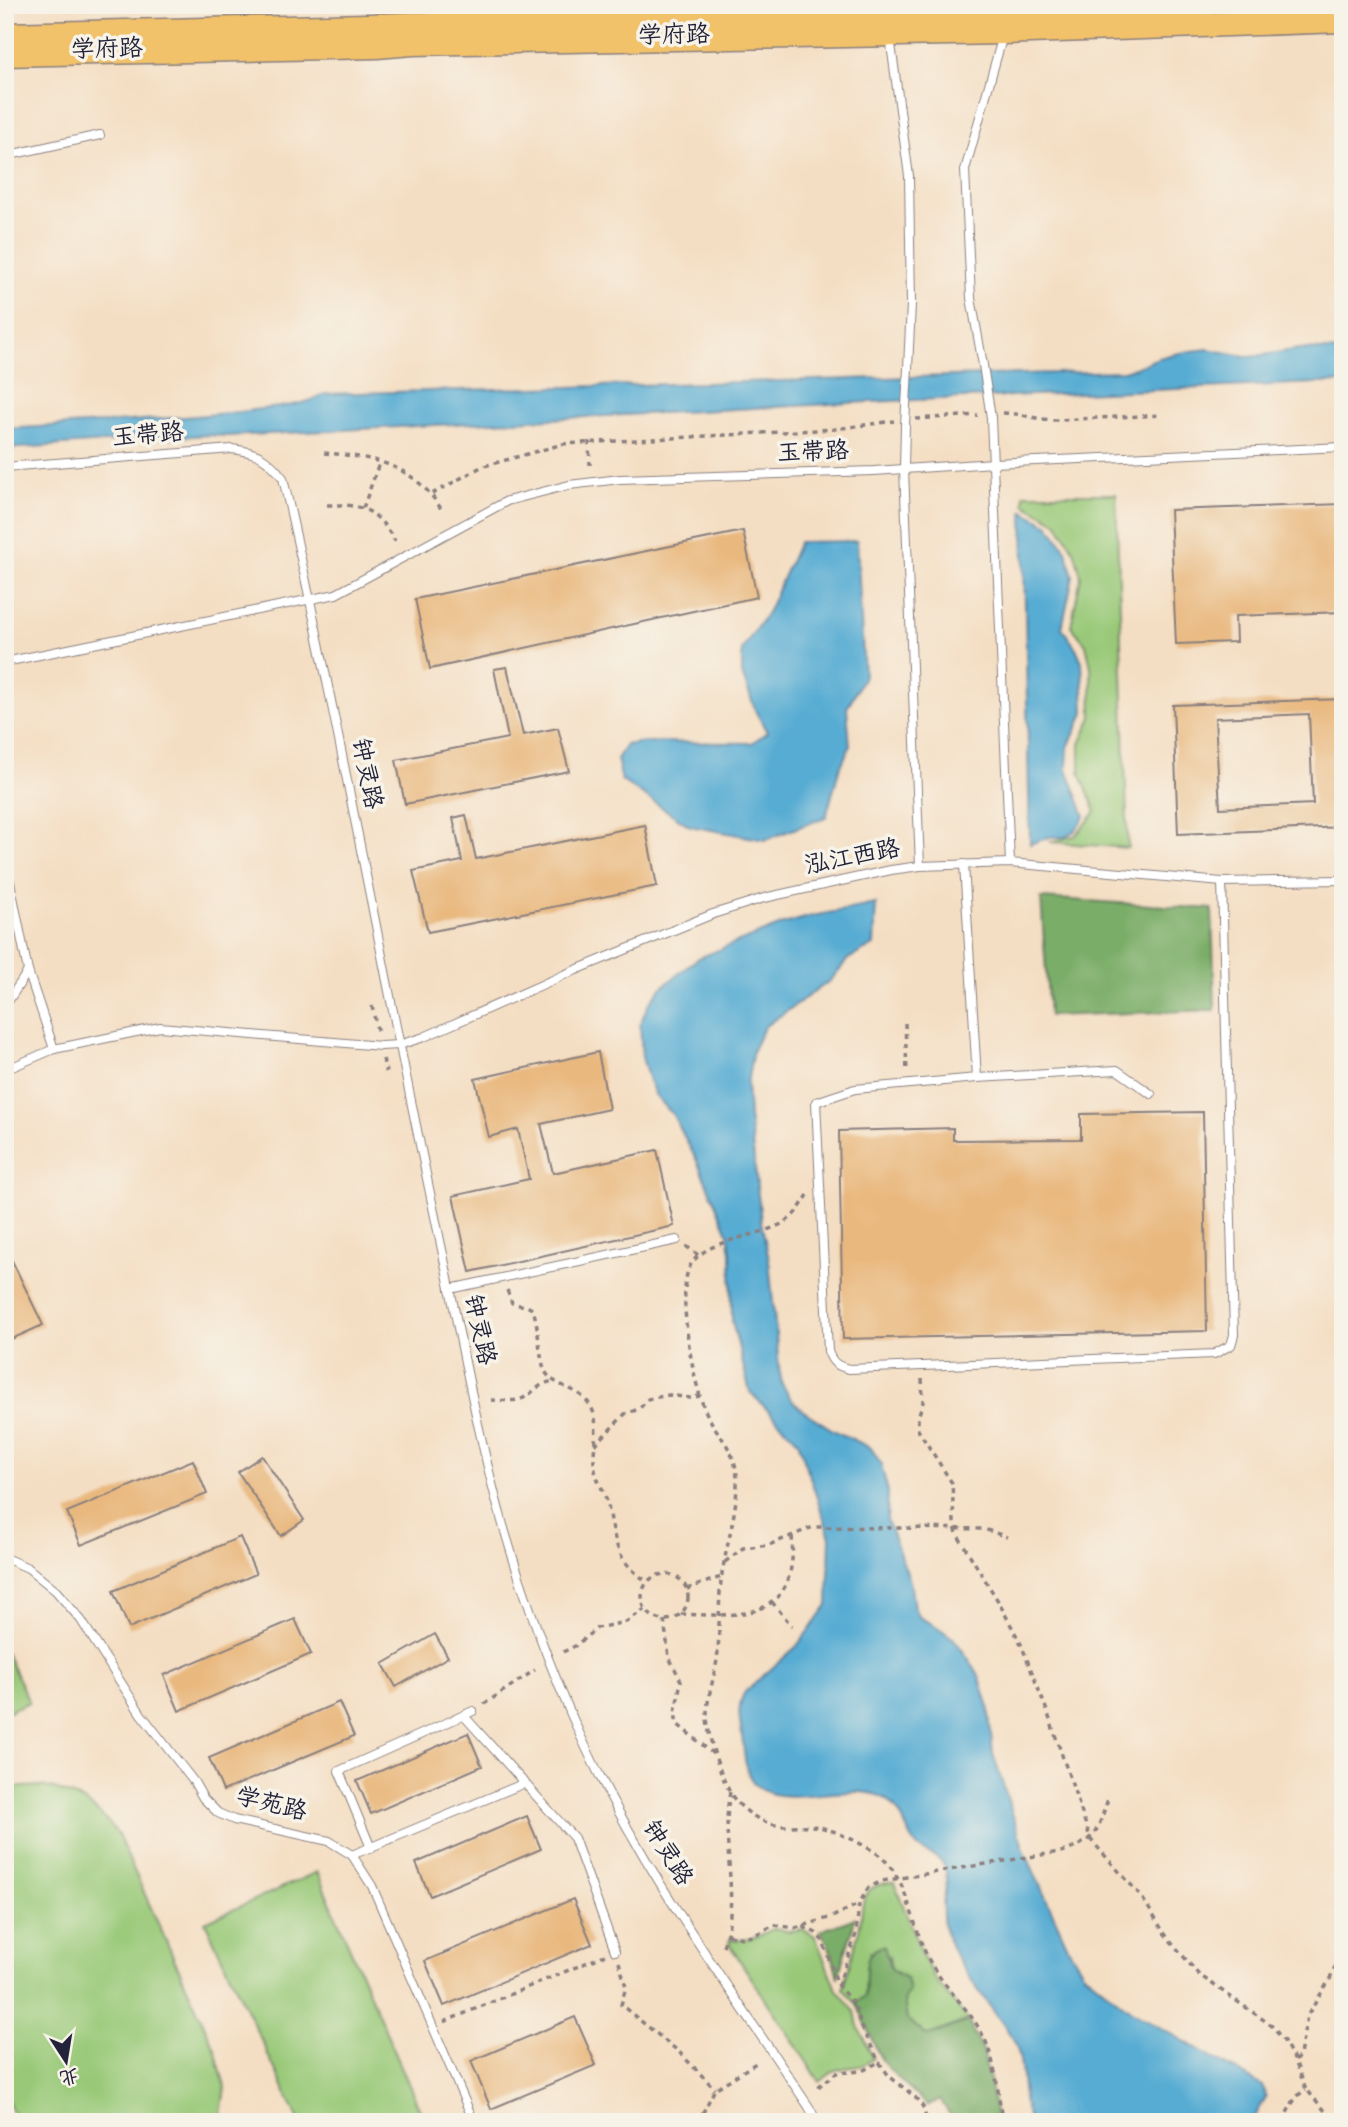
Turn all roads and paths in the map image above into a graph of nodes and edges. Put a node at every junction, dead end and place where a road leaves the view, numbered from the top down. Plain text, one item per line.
1 (1201, 5) edge
2 (1343, 20) edge
3 (410, 24) edge
4 (376, 26) edge
5 (1004, 32) junction
6 (890, 33) junction
7 (5, 35) edge
8 (5, 54) edge
9 (100, 135) dead end
10 (5, 156) edge
11 (989, 415) junction
12 (1162, 415) dead end
13 (589, 441) junction
14 (1343, 447) edge
15 (324, 453) dead end
16 (380, 461) junction
17 (994, 463) junction
18 (590, 465) dead end
19 (5, 467) edge
20 (904, 469) junction
21 (283, 478) joint
22 (432, 494) junction
23 (327, 505) dead end
24 (363, 508) junction
25 (443, 512) dead end
26 (395, 541) dead end
27 (311, 600) junction
28 (5, 662) edge
29 (5, 857) edge
30 (1010, 863) junction
31 (964, 864) junction
32 (920, 866) junction
33 (1343, 880) edge
34 (1222, 883) junction
35 (28, 971) junction
36 (5, 1006) edge
37 (905, 1023) dead end
38 (399, 1045) junction
39 (54, 1049) junction
40 (5, 1070) edge
41 (977, 1078) junction
42 (908, 1084) junction
43 (1151, 1094) dead end
44 (820, 1189) junction
45 (677, 1240) dead end
46 (505, 1277) junction
47 (450, 1289) junction
48 (920, 1366) junction
49 (554, 1381) junction
50 (699, 1396) junction
51 (491, 1401) dead end
52 (593, 1446) junction
53 (955, 1528) junction
54 (792, 1535) junction
55 (1007, 1537) dead end
56 (5, 1558) edge
57 (724, 1563) junction
58 (721, 1577) junction
59 (648, 1582) junction
60 (687, 1589) junction
61 (772, 1602) junction
62 (645, 1609) junction
63 (681, 1614) junction
64 (718, 1616) junction
65 (664, 1620) junction
66 (792, 1626) dead end
67 (563, 1652) dead end
68 (535, 1670) dead end
69 (473, 1711) joint
70 (464, 1717) junction
71 (716, 1756) junction
72 (525, 1783) junction
73 (730, 1792) junction
74 (1108, 1798) dead end
75 (1091, 1840) junction
76 (371, 1848) junction
77 (352, 1855) junction
78 (897, 1879) junction
79 (859, 1903) junction
80 (803, 1927) junction
81 (728, 1935) junction
82 (723, 1946) dead end
83 (1343, 1948) edge
84 (615, 1951) junction
85 (838, 1986) junction
86 (433, 2026) junction
87 (1295, 2061) junction
88 (879, 2062) junction
89 (756, 2063) dead end
90 (818, 2087) dead end
91 (715, 2089) junction
92 (1306, 2089) junction
93 (1326, 2112) dead end
94 (474, 2122) edge
95 (698, 2122) edge
96 (817, 2122) edge
97 (928, 2122) edge
98 (1002, 2122) edge
99 (1283, 2122) edge

1 - 3 main road, 学府路
2 - 5 main road, 学府路
3 - 4 main road, 学府路
3 - 6 main road, 学府路
4 - 7 main road, 学府路
4 - 8 main road, 学府路
5 - 6 main road, 学府路
5 - 11 lane, bridge
6 - 20 lane, bridge
9 - 10 lane
11 - 12 path
11 - 13 path
11 - 17 lane
13 - 18 path
13 - 22 path
14 - 17 lane, 玉带路
15 - 16 path
16 - 22 path
16 - 24 path
17 - 20 lane, 玉带路
17 - 30 lane
19 - 21 lane, 玉带路
20 - 27 lane, 玉带路
20 - 32 lane
21 - 27 lane, 钟灵路
22 - 25 path
23 - 24 path
24 - 26 path
27 - 28 lane, 玉带路
27 - 38 lane, 钟灵路
29 - 35 lane
30 - 31 lane, 泓江西路
30 - 34 lane, 泓江西路
31 - 32 lane, 泓江西路
31 - 41 lane
32 - 38 lane, 泓江西路
33 - 34 lane, 泓江西路
34 - 48 lane
35 - 36 lane
35 - 39 lane
37 - 42 path
38 - 39 lane
38 - 47 lane, 钟灵路
39 - 40 lane
41 - 42 lane
41 - 43 lane
42 - 44 lane
44 - 48 lane
44 - 50 path
45 - 46 lane
46 - 47 lane
46 - 49 path
47 - 96 lane, 钟灵路
48 - 53 path
49 - 51 path
49 - 52 path
50 - 52 path
50 - 57 path
52 - 59 path
53 - 54 path
53 - 55 path
53 - 75 path
54 - 57 path
54 - 61 path
56 - 77 lane, 学苑路
57 - 58 path
58 - 60 path
58 - 64 path
59 - 60 path
59 - 62 path
60 - 63 path
61 - 64 path
61 - 66 path
62 - 65 path
62 - 67 path
63 - 64 path
63 - 65 path
64 - 71 path
65 - 71 path
68 - 69 path
69 - 70 lane
70 - 72 lane
70 - 76 lane
71 - 73 path
72 - 76 lane
72 - 84 lane
73 - 78 path
73 - 81 path
74 - 75 path
75 - 78 path
75 - 87 path
76 - 77 lane
77 - 86 lane
78 - 79 path
78 - 98 path
79 - 80 path
79 - 85 path
80 - 81 path
80 - 85 path
81 - 82 path
83 - 87 path
84 - 86 path
84 - 91 path
85 - 88 path
86 - 94 lane
87 - 92 path
88 - 90 path
88 - 97 path
89 - 91 path
91 - 95 path
92 - 93 path
92 - 99 path

